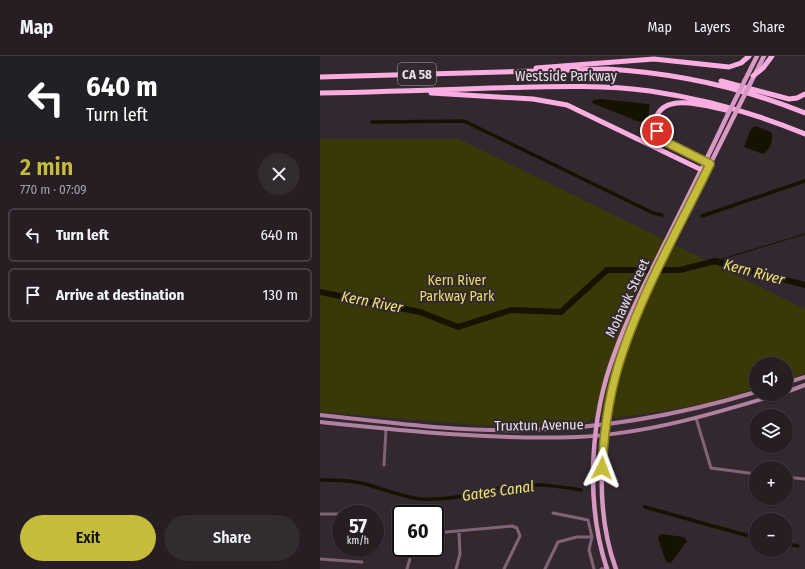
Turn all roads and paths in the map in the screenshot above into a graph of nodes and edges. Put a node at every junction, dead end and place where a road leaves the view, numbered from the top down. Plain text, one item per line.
1 (749, 56) edge
2 (757, 56) edge
3 (764, 56) edge
4 (772, 56) edge
5 (514, 71) junction
6 (665, 74) junction
7 (753, 76) junction
8 (320, 77) edge
9 (394, 91) junction
10 (320, 93) edge
11 (805, 94) edge
12 (804, 112) edge
13 (778, 123) junction
14 (805, 134) edge
15 (708, 163) junction
16 (704, 171) junction
17 (805, 376) edge
18 (793, 380) edge
19 (805, 385) edge
20 (793, 389) edge
21 (749, 394) edge
22 (755, 401) edge
23 (320, 416) edge
24 (696, 418) junction
25 (320, 422) edge
26 (404, 423) junction
27 (606, 425) junction
28 (597, 426) junction
29 (386, 428) junction
30 (605, 434) junction
31 (596, 435) junction
32 (384, 465) dead end
33 (749, 473) edge
34 (793, 478) edge
35 (805, 479) edge
36 (593, 484) junction
37 (602, 501) junction
38 (554, 513) dead end
39 (320, 514) edge
40 (332, 514) edge
41 (459, 531) junction
42 (444, 532) edge
43 (592, 537) junction
44 (410, 557) edge
45 (320, 559) edge
46 (362, 562) dead end
47 (407, 569) edge
48 (456, 569) edge
49 (504, 569) edge
50 (545, 569) edge
51 (594, 569) edge
52 (600, 569) edge
53 (608, 569) edge
54 (616, 569) edge

1 - 5 highway
2 - 15 main road, Mohawk Street, bridge
3 - 7 main road, Mohawk Street
4 - 7 highway
5 - 6 highway, Westside Parkway
5 - 8 highway, Westside Parkway / CA 58
6 - 11 highway
6 - 12 highway, Westside Parkway
7 - 15 main road, Mohawk Street, bridge
9 - 10 highway, Westside Parkway / CA 58
9 - 13 highway, Westside Parkway
9 - 16 highway
13 - 14 highway, Westside Parkway
13 - 15 highway
15 - 16 main road, Mohawk Street
16 - 27 main road, Mohawk Street
16 - 28 main road, Mohawk Street
17 - 18 main road
19 - 20 main road
21 - 27 main road, Truxtun Avenue
22 - 24 main road, Truxtun Avenue
23 - 26 main road, Truxtun Avenue
24 - 30 main road, Truxtun Avenue
24 - 33 street
25 - 29 main road, Truxtun Avenue
26 - 28 main road, Truxtun Avenue
26 - 29 main road
27 - 28 main road, Truxtun Avenue
27 - 30 main road, Mohawk Street
28 - 31 main road, Mohawk Street
29 - 31 main road, Truxtun Avenue
29 - 32 street
30 - 31 main road, Truxtun Avenue
30 - 37 main road, Mohawk Street
31 - 36 main road, Mohawk Street
34 - 35 street
36 - 37 main road
36 - 53 main road, Mohawk Street
37 - 54 main road, Mohawk Street
38 - 43 street
39 - 40 street
41 - 42 street
41 - 48 street
41 - 49 street
43 - 50 street
43 - 51 street
44 - 47 street
45 - 46 street
52 - 53 street

